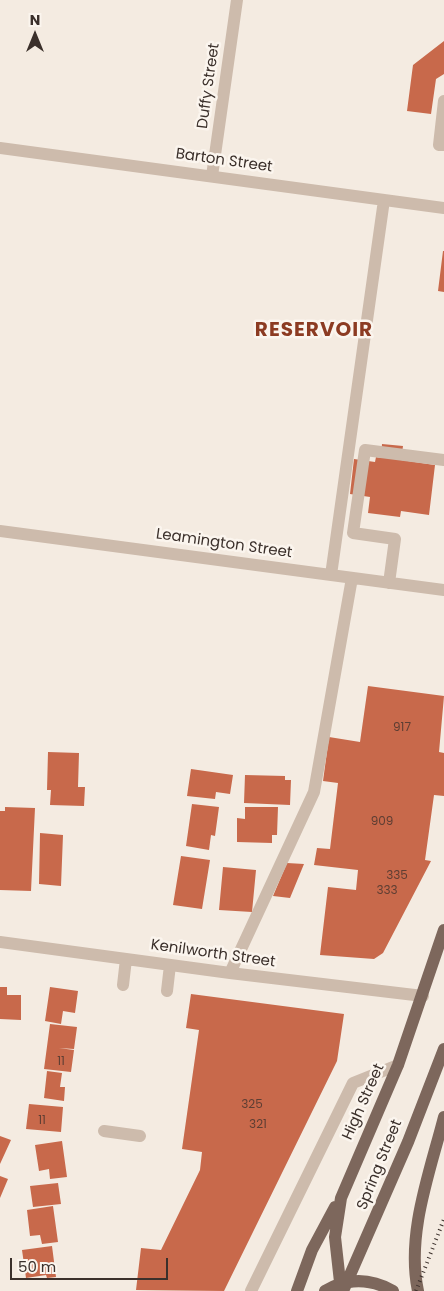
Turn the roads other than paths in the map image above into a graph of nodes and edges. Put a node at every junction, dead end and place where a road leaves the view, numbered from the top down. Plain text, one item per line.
1 (236, 0) edge
2 (444, 101) edge
3 (444, 145) edge
4 (0, 148) edge
5 (212, 176) junction
6 (384, 200) junction
7 (444, 208) edge
8 (444, 460) edge
9 (0, 531) edge
10 (331, 575) junction
11 (352, 578) junction
12 (389, 583) junction
13 (444, 590) edge
14 (444, 930) edge
15 (0, 942) edge
16 (126, 959) junction
17 (170, 965) junction
18 (230, 973) junction
19 (123, 985) dead end
20 (167, 991) dead end
21 (423, 996) junction
22 (444, 1049) edge
23 (398, 1065) junction
24 (444, 1117) edge
25 (104, 1131) dead end
26 (140, 1136) dead end
27 (348, 1177) junction
28 (343, 1287) edge
29 (251, 1291) edge
30 (297, 1291) edge
31 (325, 1291) edge
32 (393, 1291) edge
33 (418, 1291) edge

1 - 5 street, Duffy Street
2 - 3 street
4 - 5 street, Barton Street
5 - 6 street, Barton Street
6 - 7 street, Barton Street
6 - 10 street
8 - 12 street
9 - 10 street, Leamington Street
10 - 11 street, Leamington Street
11 - 12 street, Leamington Street
11 - 18 street
12 - 13 street, Leamington Street
14 - 21 main road, High Street
15 - 16 street, Kenilworth Street
16 - 17 street, Kenilworth Street
16 - 19 street
17 - 18 street, Kenilworth Street
17 - 20 street
18 - 21 street, Kenilworth Street
21 - 23 main road, High Street
22 - 28 main road, Spring Street
23 - 27 main road, High Street
23 - 29 street
24 - 33 main road
25 - 26 street
27 - 28 main road, High Street
27 - 30 main road, Spring Street
28 - 31 main road
28 - 32 main road

